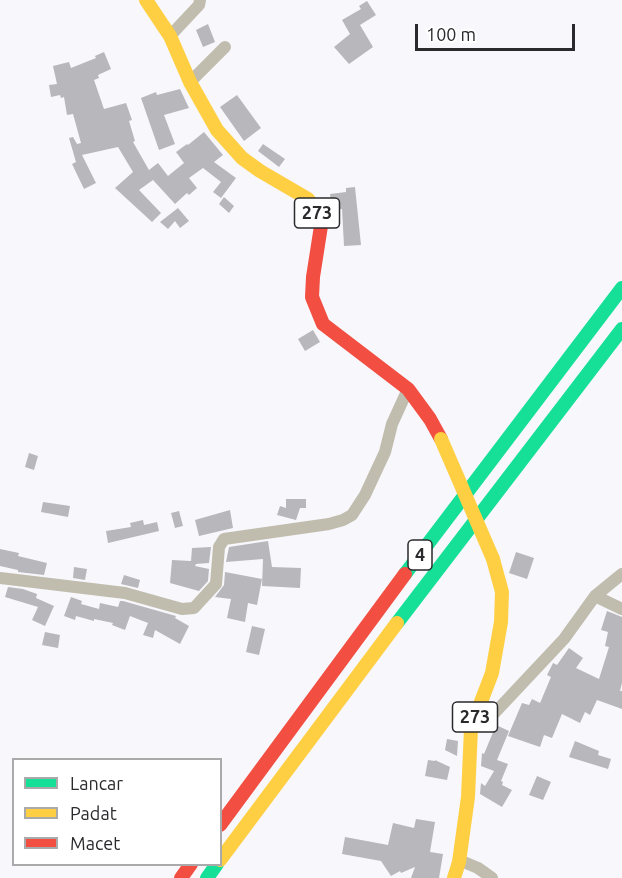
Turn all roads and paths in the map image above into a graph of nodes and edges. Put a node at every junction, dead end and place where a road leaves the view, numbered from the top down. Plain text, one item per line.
1 (146, 0) edge
2 (200, 0) edge
3 (170, 36) junction
4 (225, 47) dead end
5 (190, 82) junction
6 (622, 288) edge
7 (622, 329) edge
8 (408, 389) junction
9 (622, 574) edge
10 (0, 578) edge
11 (595, 596) junction
12 (622, 609) edge
13 (471, 728) junction
14 (222, 822) edge
15 (222, 857) edge
16 (459, 860) junction
17 (454, 878) edge
18 (492, 878) edge

1 - 3 main road, 273
2 - 3 street
3 - 5 main road, 273
4 - 5 street
5 - 8 main road, 273
6 - 14 main road, 4
7 - 15 main road, 4
8 - 10 street
8 - 13 main road, 273, bridge
9 - 11 street
11 - 12 street
11 - 13 street
13 - 16 main road, 273
16 - 17 main road, 273
16 - 18 street

